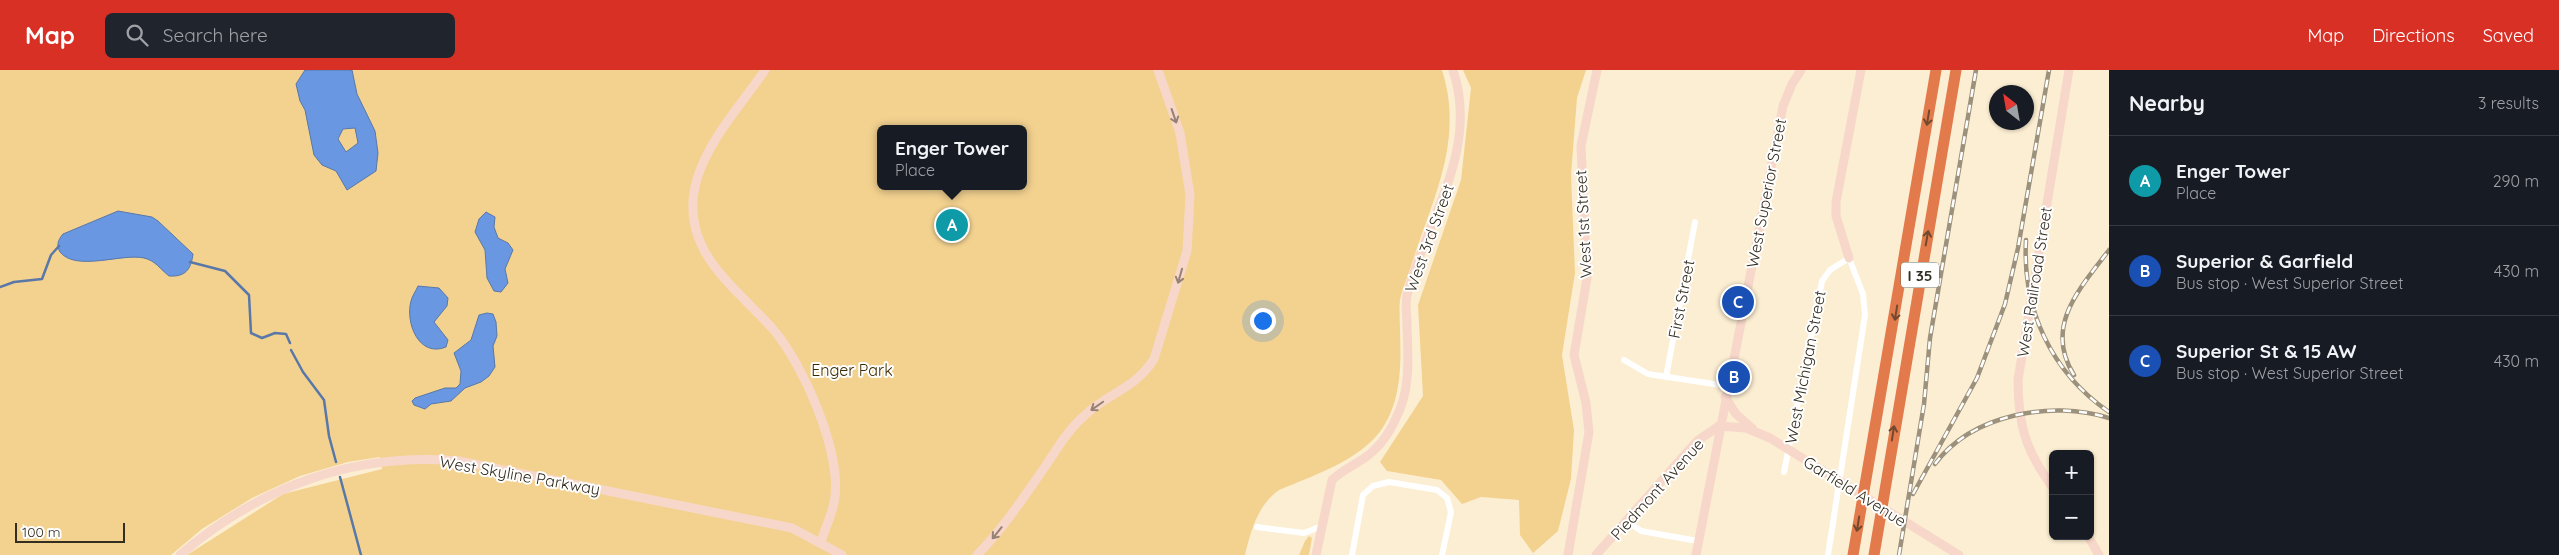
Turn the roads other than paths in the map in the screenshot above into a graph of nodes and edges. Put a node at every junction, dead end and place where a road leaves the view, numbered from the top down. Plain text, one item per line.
1 (765, 70) edge
2 (1158, 70) edge
3 (1452, 70) edge
4 (1597, 70) edge
5 (1801, 70) edge
6 (1861, 70) edge
7 (1936, 70) edge
8 (1956, 70) edge
9 (2069, 70) edge
10 (1695, 222) dead end
11 (1849, 258) junction
12 (1624, 360) dead end
13 (1666, 377) junction
14 (1727, 386) junction
15 (1725, 397) junction
16 (1719, 426) junction
17 (1757, 432) junction
18 (1784, 472) dead end
19 (2049, 483) edge
20 (1627, 521) junction
21 (1322, 526) junction
22 (1257, 527) dead end
23 (2090, 540) edge
24 (1698, 541) junction
25 (820, 542) junction
26 (180, 555) edge
27 (842, 555) edge
28 (977, 555) edge
29 (1316, 555) edge
30 (1352, 555) edge
31 (1442, 555) edge
32 (1568, 555) edge
33 (1596, 555) edge
34 (1696, 555) edge
35 (1828, 555) edge
36 (1853, 555) edge
37 (1874, 555) edge
38 (1959, 555) edge
39 (2099, 555) edge

1 - 25 street
2 -> 28 street
3 - 21 street, West 3rd Street
4 - 32 street, West 1st Street
5 - 14 street, West Superior Street
6 - 11 street
7 -> 36 highway, I 35
37 -> 8 highway, I 35
9 - 19 street, West Railroad Street
10 - 13 street, First Street
11 - 18 street, West Michigan Street
11 - 35 street
12 - 13 street
13 - 14 street
14 - 15 street, West Superior Street
15 - 16 street, West Superior Street
15 - 17 street
16 - 17 street, Garfield Avenue
16 - 20 street, Piedmont Avenue
16 - 24 street, West Superior Street
17 - 38 street, Garfield Avenue
20 - 24 street
20 - 33 street, Piedmont Avenue
21 - 22 street
21 - 29 street, West 3rd Street
23 - 39 street
24 - 34 street, West Superior Street
25 - 26 street, West Skyline Parkway
25 - 27 street, West Skyline Parkway
30 - 31 street

